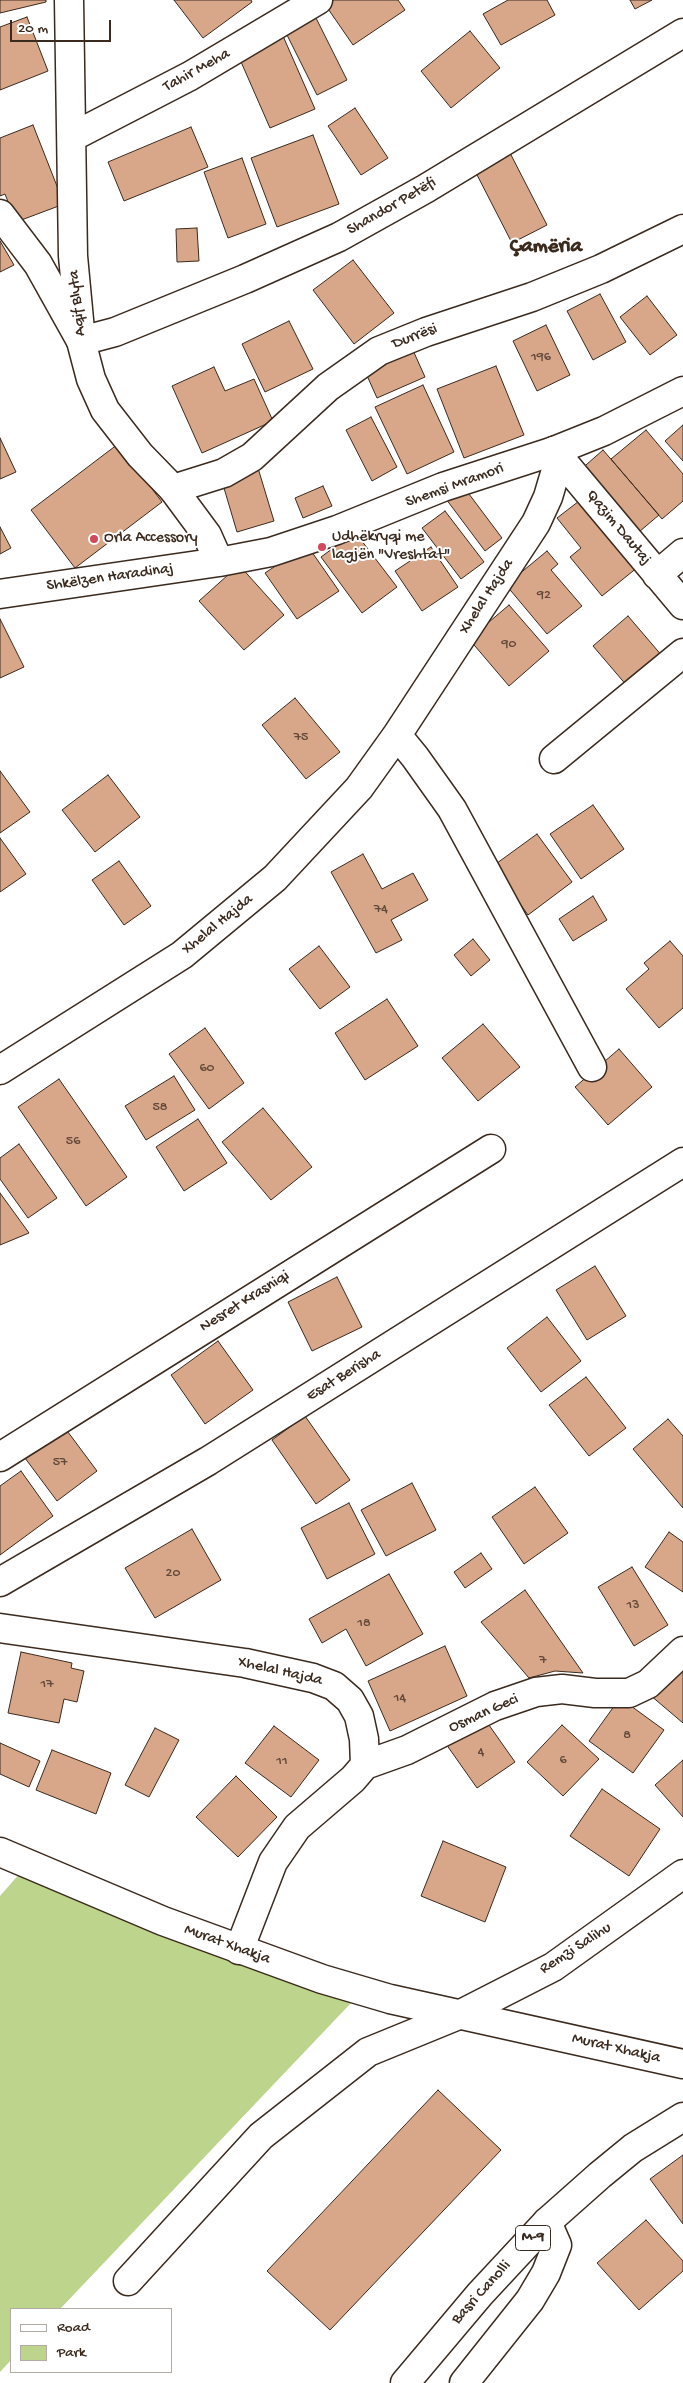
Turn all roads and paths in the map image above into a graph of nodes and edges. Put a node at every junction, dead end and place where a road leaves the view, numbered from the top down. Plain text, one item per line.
1 (69, 0) edge
2 (318, 0) edge
3 (683, 33) edge
4 (72, 138) junction
5 (0, 214) edge
6 (683, 229) edge
7 (81, 341) junction
8 (683, 391) edge
9 (554, 451) junction
10 (173, 489) junction
11 (683, 553) edge
12 (219, 562) junction
13 (657, 575) junction
14 (0, 594) edge
15 (683, 605) edge
16 (683, 653) edge
17 (397, 735) junction
18 (554, 759) dead end
19 (592, 1067) dead end
20 (0, 1070) edge
21 (491, 1149) dead end
22 (683, 1162) edge
23 (0, 1457) edge
24 (0, 1582) edge
25 (0, 1628) edge
26 (683, 1651) edge
27 (365, 1765) junction
28 (0, 1852) edge
29 (683, 1874) edge
30 (239, 1950) junction
31 (461, 2014) junction
32 (683, 2064) edge
33 (683, 2117) edge
34 (547, 2222) junction
35 (128, 2281) dead end
36 (405, 2383) edge
37 (464, 2383) edge

1 - 4 street, Aqif Blyta
2 - 4 street, Tahir Meha
3 - 7 street, Shandor Petëfi
4 - 7 street, Aqif Blyta
5 - 7 street
6 - 10 street, Durrësi
7 - 10 street, Aqif Blyta
8 - 9 street, Shemsi Mramori
9 - 12 street, Shemsi Mramori
9 - 13 street, Qazim Dautaj
9 - 17 street, Xhelal Hajda
10 - 12 street, Aqif Blyta
11 - 13 street
12 - 14 street, Shkëlzen Haradinaj
13 - 15 street, Qazim Dautaj
16 - 18 street
17 - 19 street
17 - 20 street, Xhelal Hajda
21 - 23 street, Nesret Krasniqi
22 - 24 street, Esat Berisha
25 - 27 street, Xhelal Hajda
26 - 27 street, Osman Geci
27 - 30 street
28 - 30 street, Murat Xhakja
29 - 31 street, Remzi Salihu
30 - 31 street, Murat Xhakja
31 - 32 street, Murat Xhakja
31 - 35 street
33 - 34 street, Basri Canolli / M-9
34 - 36 street, Basri Canolli / M-9
34 - 37 street

